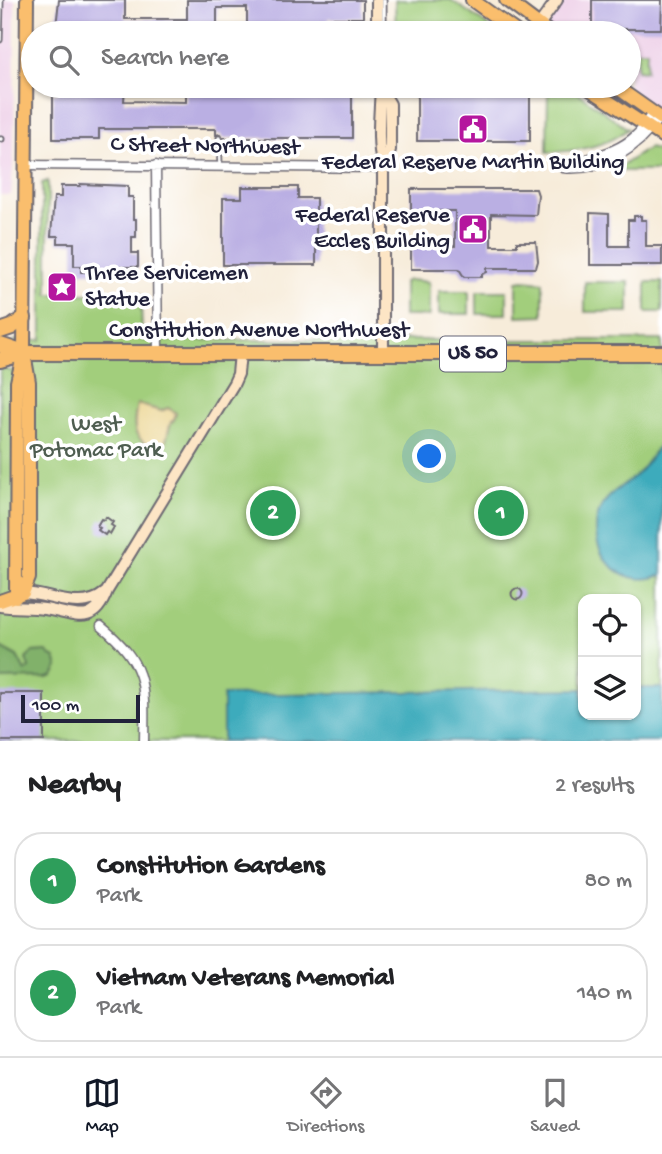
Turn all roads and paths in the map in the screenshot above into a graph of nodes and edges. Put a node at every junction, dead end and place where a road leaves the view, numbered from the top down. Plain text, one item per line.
1 (1, 0) edge
2 (27, 0) edge
3 (377, 0) edge
4 (384, 0) edge
5 (472, 0) edge
6 (506, 0) edge
7 (557, 0) edge
8 (27, 21) edge
9 (377, 21) edge
10 (384, 21) edge
11 (501, 21) edge
12 (530, 21) edge
13 (546, 21) edge
14 (0, 40) edge
15 (26, 98) edge
16 (380, 98) edge
17 (603, 98) edge
18 (632, 98) edge
19 (658, 117) edge
20 (652, 130) edge
21 (219, 138) dead end
22 (25, 165) junction
23 (156, 165) junction
24 (220, 166) junction
25 (383, 167) junction
26 (24, 318) junction
27 (0, 331) edge
28 (0, 345) edge
29 (24, 353) junction
30 (158, 353) junction
31 (240, 353) junction
32 (383, 354) junction
33 (662, 354) edge
34 (0, 360) edge
35 (107, 591) junction
36 (19, 595) junction
37 (0, 604) edge
38 (101, 626) dead end
39 (144, 741) edge

1 - 14 lane
2 - 8 main road
3 - 9 street
4 - 10 lane
5 - 11 main road
6 - 12 main road
7 - 13 street
15 - 22 main road
16 - 25 street
17 - 20 main road
18 - 19 main road
19 - 20 street
20 - 20 street
21 - 24 lane
22 - 23 street, C Street Northwest
22 - 26 main road
23 - 24 street, C Street Northwest
23 - 30 street
24 - 25 street, C Street Northwest
25 - 32 street
26 - 27 highway
26 - 29 main road
28 - 29 highway, Constitution Avenue Northwest / US 50
29 - 30 highway, Constitution Avenue Northwest / US 50
29 - 34 highway, Constitution Avenue Northwest / US 50
29 - 36 main road
30 - 31 highway, Constitution Avenue Northwest / US 50
31 - 32 highway, Constitution Avenue Northwest / US 50
31 - 35 street
32 - 33 highway, Constitution Avenue Northwest / US 50
35 - 36 street
35 - 37 street
36 - 37 main road
38 - 39 street

